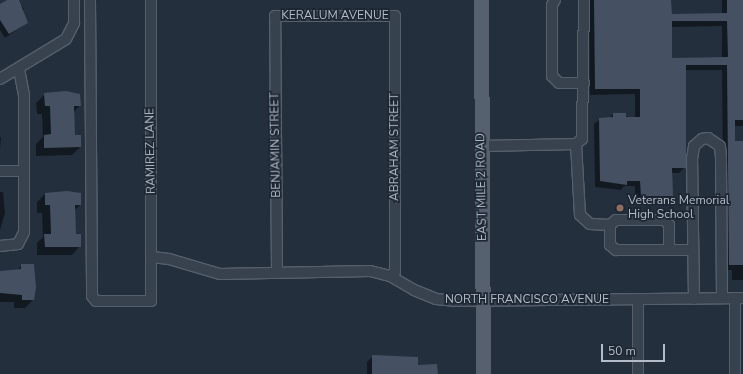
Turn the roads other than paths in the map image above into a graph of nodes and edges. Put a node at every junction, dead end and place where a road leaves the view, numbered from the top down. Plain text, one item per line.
1 (74, 0) edge
2 (90, 0) edge
3 (151, 0) edge
4 (481, 0) edge
5 (556, 0) edge
6 (584, 0) edge
7 (275, 16) joint
8 (395, 16) joint
9 (19, 69) junction
10 (0, 79) edge
11 (584, 83) junction
12 (576, 144) junction
13 (482, 146) junction
14 (0, 171) edge
15 (24, 171) junction
16 (610, 225) junction
17 (0, 246) edge
18 (669, 250) junction
19 (693, 250) junction
20 (152, 257) junction
21 (277, 273) junction
22 (390, 276) junction
23 (722, 298) junction
24 (739, 298) edge
25 (694, 299) junction
26 (638, 300) junction
27 (484, 302) junction
28 (483, 374) edge
29 (638, 374) edge
30 (736, 374) edge

1 - 9 street
2 - 20 street, RAMIREZ LANE
3 - 20 street, RAMIREZ LANE
4 - 13 main road, EAST MILE 2 ROAD
5 - 11 street
6 - 11 street
7 - 8 street, KERALUM AVENUE
7 - 21 street, BENJAMIN STREET
8 - 22 street, ABRAHAM STREET
9 - 10 street
9 - 15 street
11 - 12 street
12 - 13 street
12 - 16 street
13 - 27 main road, EAST MILE 2 ROAD
14 - 15 street
15 - 17 street
16 - 18 street
16 - 18 street
18 - 19 street
19 - 23 street
19 - 25 street
20 - 21 street, NORTH FRANCISCO AVENUE
21 - 22 street, NORTH FRANCISCO AVENUE
22 - 27 street, NORTH FRANCISCO AVENUE
23 - 24 street, NORTH FRANCISCO AVENUE
23 - 25 street, NORTH FRANCISCO AVENUE
24 - 30 street
25 - 26 street, NORTH FRANCISCO AVENUE
26 - 27 street, NORTH FRANCISCO AVENUE
26 - 29 street
27 - 28 main road, EAST MILE 2 ROAD

